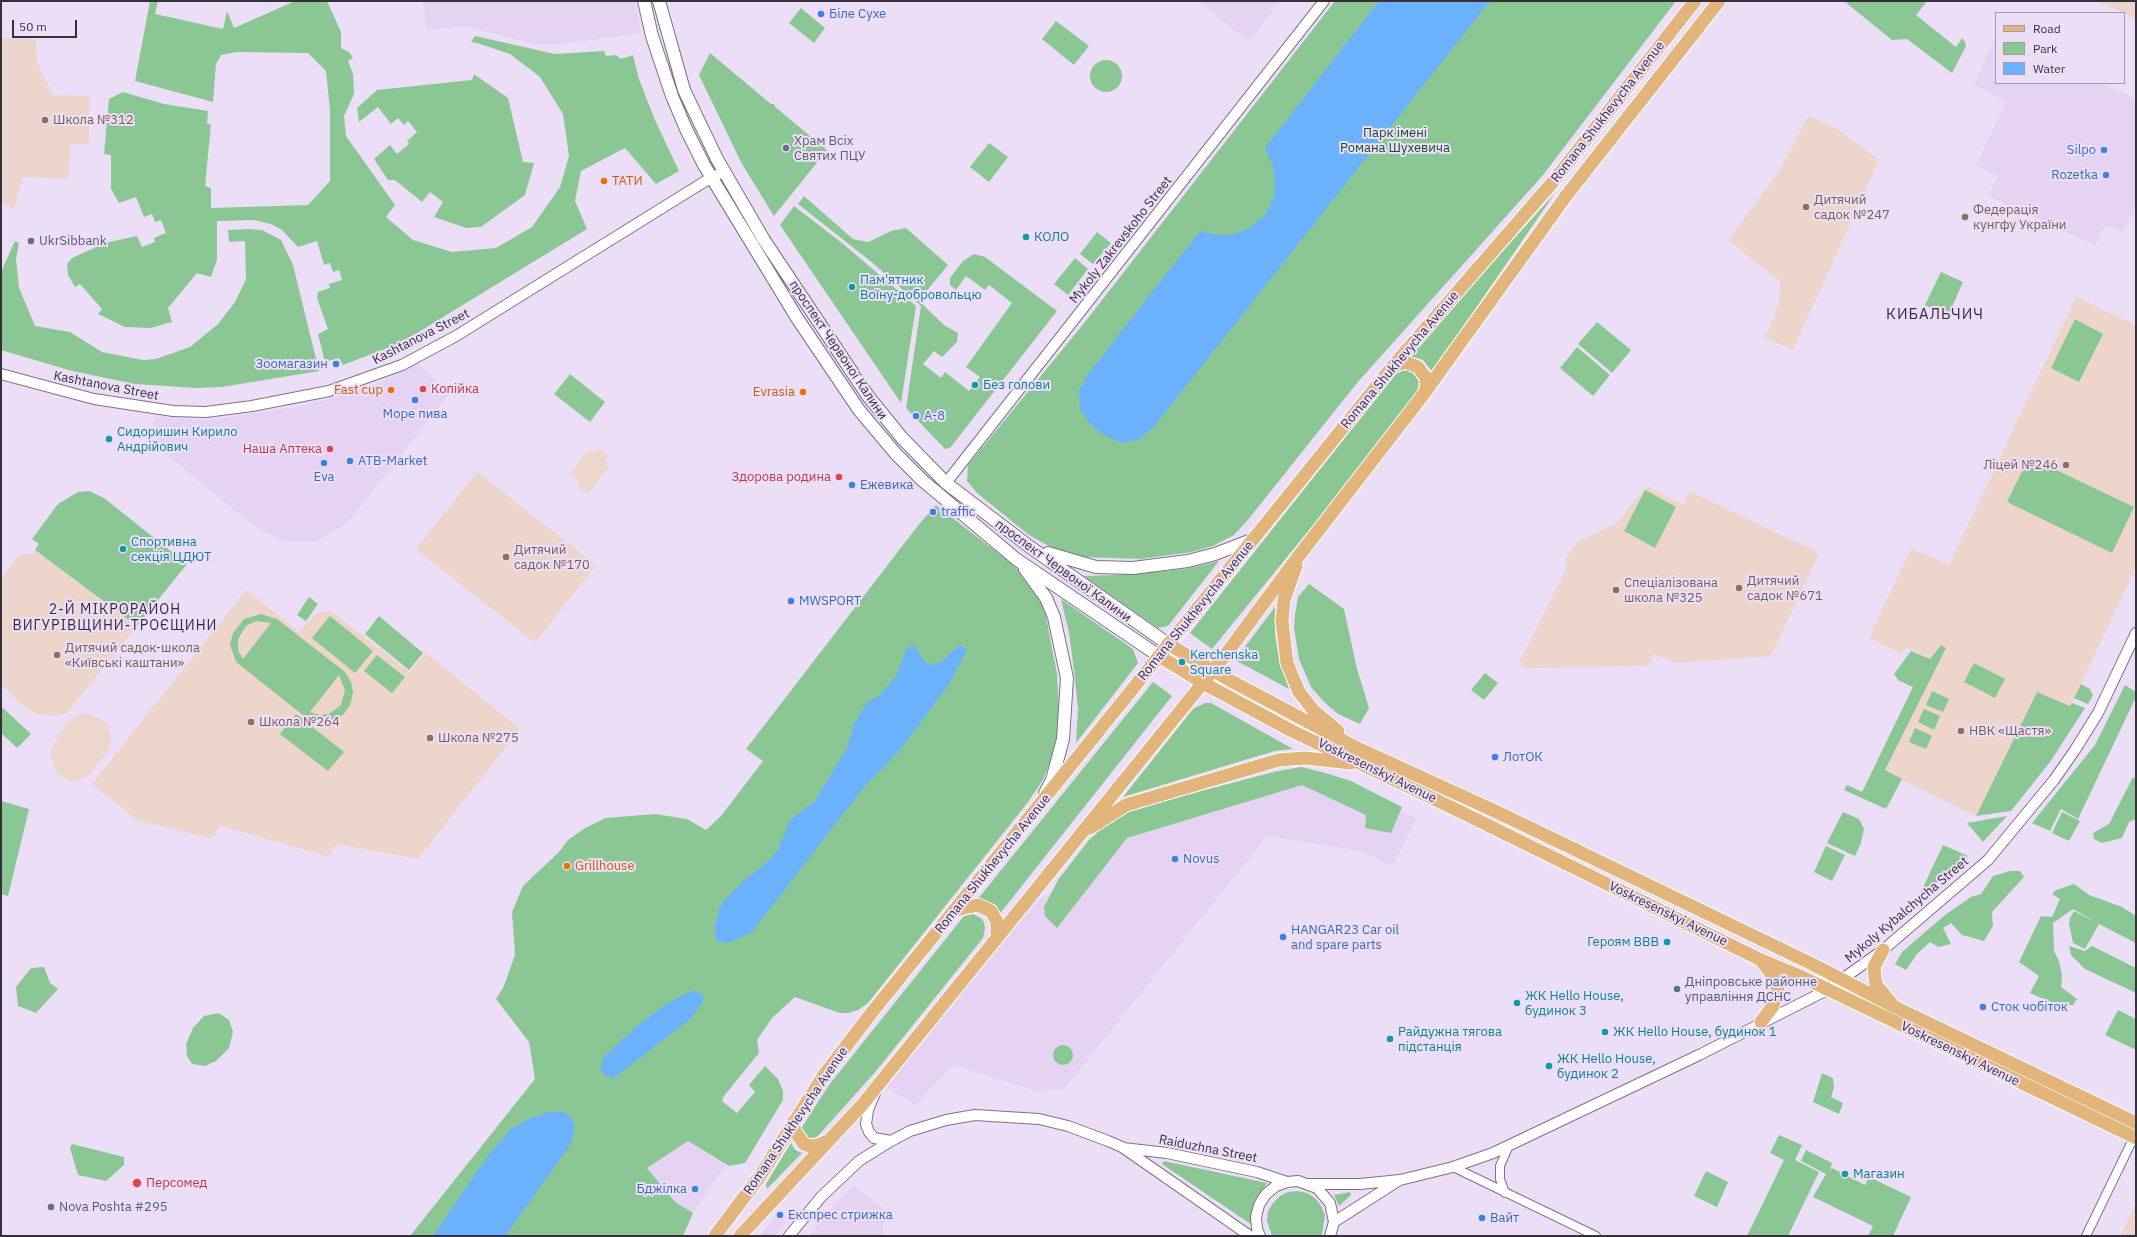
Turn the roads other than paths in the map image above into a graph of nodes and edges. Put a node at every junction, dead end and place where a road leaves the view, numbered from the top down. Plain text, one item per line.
1 (644, 1) edge
2 (659, 1) edge
3 (1324, 1) edge
4 (1695, 1) edge
5 (1719, 1) edge
6 (724, 172) junction
7 (712, 178) junction
8 (1392, 366) junction
9 (1, 374) edge
10 (1423, 395) junction
11 (946, 483) junction
12 (938, 494) junction
13 (1254, 539) junction
14 (1030, 546) junction
15 (1300, 554) junction
16 (1016, 558) junction
17 (2136, 634) edge
18 (1168, 644) junction
19 (1159, 656) junction
20 (1213, 670) junction
21 (1203, 683) junction
22 (1357, 748) junction
23 (1362, 764) junction
24 (1037, 809) junction
25 (1077, 837) junction
26 (956, 910) junction
27 (997, 937) junction
28 (1883, 950) junction
29 (1761, 960) junction
30 (1841, 980) junction
31 (1827, 990) junction
32 (1894, 1007) junction
33 (1761, 1022) junction
34 (880, 1082) junction
35 (793, 1122) junction
36 (2136, 1123) edge
37 (2135, 1137) edge
38 (828, 1140) junction
39 (891, 1141) junction
40 (1510, 1145) junction
41 (1122, 1147) junction
42 (1453, 1167) junction
43 (1400, 1180) junction
44 (1287, 1182) junction
45 (1309, 1184) junction
46 (1505, 1193) junction
47 (1334, 1222) junction
48 (715, 1236) edge
49 (740, 1236) edge
50 (789, 1236) edge
51 (1250, 1236) edge
52 (1260, 1236) edge
53 (1331, 1236) edge
54 (1596, 1236) edge
55 (2086, 1236) edge

1 - 7 main road, проспект Червоної Калини
2 - 6 main road, проспект Червоної Калини
3 - 11 street, Mykoly Zakrevskoho Street
4 - 8 main road, Romana Shukhevycha Avenue
5 - 10 main road, Romana Shukhevycha Avenue
6 - 7 street, Kashtanova Street
6 - 11 main road, проспект Червоної Калини
7 - 9 street, Kashtanova Street
7 - 12 main road, проспект Червоної Калини
8 - 10 main road
8 - 13 main road, Romana Shukhevycha Avenue
10 - 15 main road, Romana Shukhevycha Avenue
11 - 12 street, Mykoly Zakrevskoho Street
11 - 14 main road, проспект Червоної Калини
12 - 16 main road, проспект Червоної Калини
13 - 14 main road
13 - 18 main road, Romana Shukhevycha Avenue
14 - 18 main road, проспект Червоної Калини
15 - 20 main road, Romana Shukhevycha Avenue
15 - 22 main road
16 - 19 main road, проспект Червоної Калини
16 - 24 main road
17 - 28 street, Mykoly Kybalchycha Street
18 - 19 main road, Romana Shukhevycha Avenue
18 - 20 main road
19 - 21 main road
19 - 24 main road, Romana Shukhevycha Avenue
20 - 21 main road, Romana Shukhevycha Avenue
20 - 22 main road, Voskresenskyi Avenue
21 - 23 main road, Voskresenskyi Avenue
21 - 25 main road, Romana Shukhevycha Avenue
22 - 30 main road, Voskresenskyi Avenue
23 - 25 main road
23 - 29 main road, Voskresenskyi Avenue
24 - 26 main road, Romana Shukhevycha Avenue
25 - 27 main road, Romana Shukhevycha Avenue
26 - 27 main road
26 - 35 main road, Romana Shukhevycha Avenue
27 - 34 main road, Romana Shukhevycha Avenue
28 - 30 street, Mykoly Kybalchycha Street
28 - 32 main road
29 - 31 main road, Voskresenskyi Avenue
29 - 33 main road
30 - 31 street, Mykoly Kybalchycha Street
30 - 32 main road, Voskresenskyi Avenue
31 - 33 street, Mykoly Kybalchycha Street
31 - 37 main road, Voskresenskyi Avenue
32 - 36 main road, Voskresenskyi Avenue
33 - 40 street, Mykoly Kybalchycha Street
34 - 38 main road, Romana Shukhevycha Avenue
34 - 39 street
35 - 38 main road
35 - 48 main road, Romana Shukhevycha Avenue
37 - 55 street
38 - 49 main road, Romana Shukhevycha Avenue
39 - 41 street, Raiduzhna Street
39 - 50 street
40 - 42 street, Mykoly Kybalchycha Street
40 - 46 street
41 - 44 street, Raiduzhna Street
41 - 51 street, Raiduzhna Street
42 - 43 street, Mykoly Kybalchycha Street
42 - 46 street
43 - 45 street, Mykoly Kybalchycha Street
43 - 47 street, Mykoly Kybalchycha Street
44 - 45 street, Raiduzhna Street
44 - 52 street
45 - 47 street
46 - 54 street
47 - 53 street

